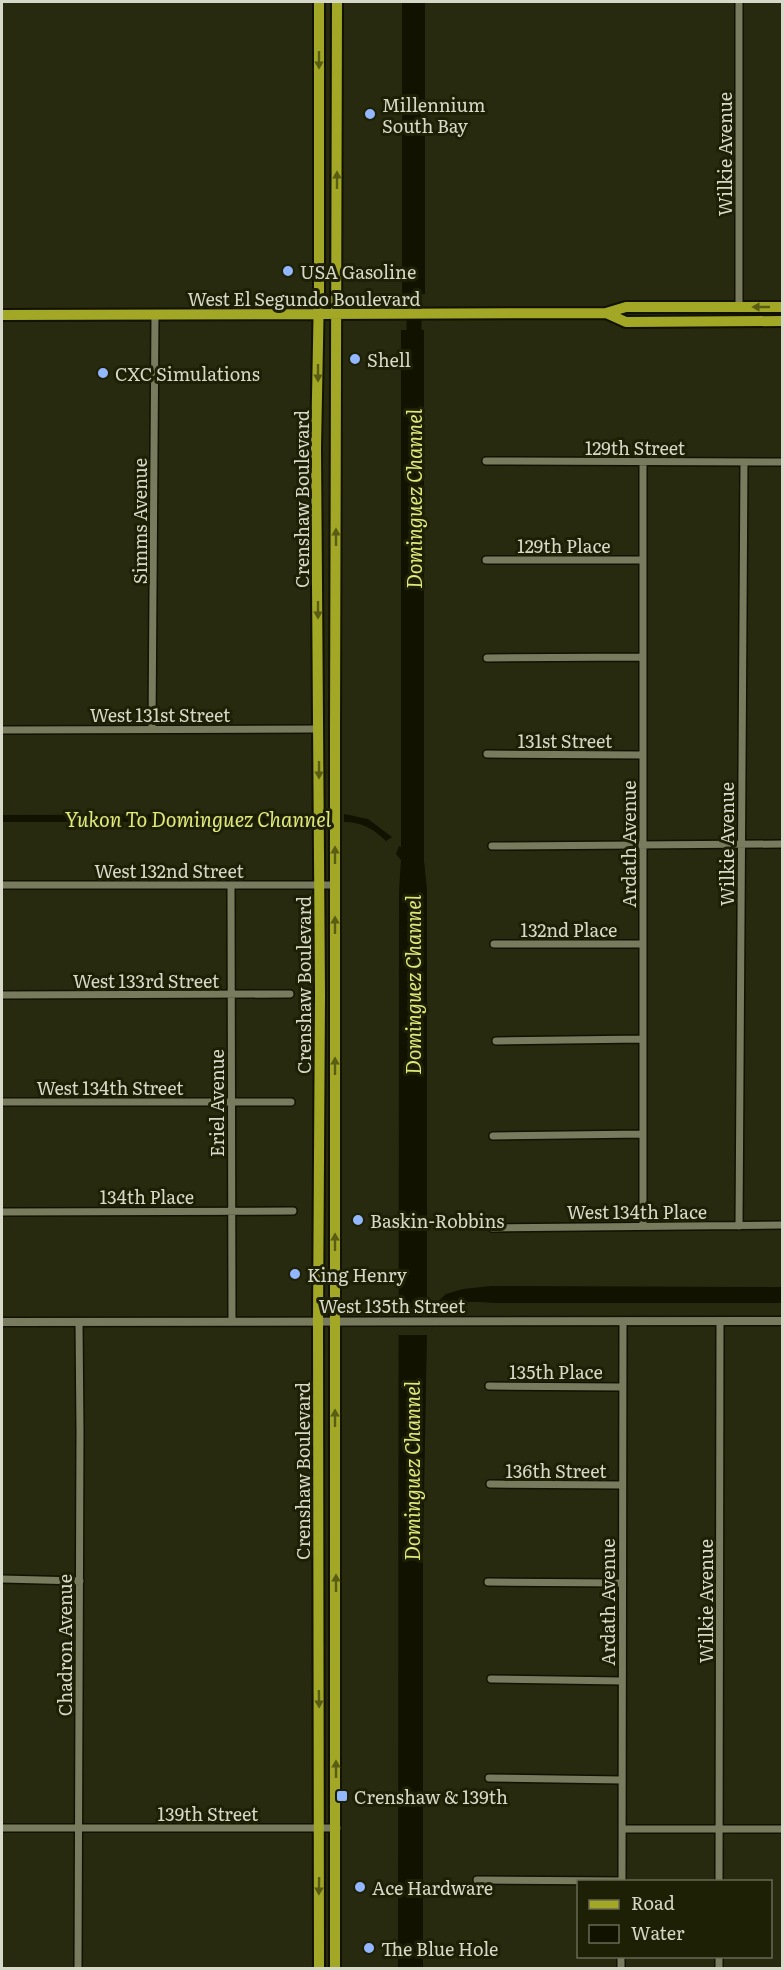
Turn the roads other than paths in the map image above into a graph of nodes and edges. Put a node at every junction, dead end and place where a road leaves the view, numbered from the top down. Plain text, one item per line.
1 (319, 2) edge
2 (337, 2) edge
3 (739, 2) edge
4 (740, 307) junction
5 (783, 307) edge
6 (606, 313) junction
7 (2, 315) edge
8 (155, 315) junction
9 (318, 315) junction
10 (336, 315) junction
11 (783, 321) edge
12 (486, 460) dead end
13 (643, 462) junction
14 (744, 462) junction
15 (783, 462) edge
16 (486, 560) dead end
17 (643, 560) junction
18 (643, 657) junction
19 (488, 658) dead end
20 (152, 728) junction
21 (318, 729) junction
22 (335, 729) junction
23 (2, 730) edge
24 (487, 754) dead end
25 (643, 755) junction
26 (741, 844) junction
27 (783, 844) edge
28 (643, 845) junction
29 (492, 846) dead end
30 (2, 885) edge
31 (231, 885) junction
32 (320, 885) junction
33 (336, 885) junction
34 (494, 944) dead end
35 (643, 944) junction
36 (232, 994) junction
37 (290, 994) dead end
38 (2, 995) edge
39 (643, 1039) junction
40 (496, 1041) dead end
41 (231, 1101) junction
42 (2, 1102) edge
43 (291, 1102) dead end
44 (643, 1134) junction
45 (493, 1136) dead end
46 (231, 1211) junction
47 (293, 1211) dead end
48 (2, 1212) edge
49 (783, 1225) edge
50 (643, 1226) junction
51 (739, 1226) junction
52 (492, 1228) dead end
53 (232, 1321) junction
54 (318, 1321) junction
55 (720, 1321) junction
56 (783, 1321) edge
57 (2, 1322) edge
58 (79, 1322) junction
59 (334, 1322) junction
60 (623, 1322) junction
61 (489, 1386) dead end
62 (622, 1387) junction
63 (319, 1451) junction
64 (336, 1451) junction
65 (490, 1484) dead end
66 (622, 1485) junction
67 (2, 1579) edge
68 (80, 1581) junction
69 (489, 1581) dead end
70 (621, 1583) junction
71 (319, 1640) junction
72 (336, 1641) junction
73 (491, 1679) dead end
74 (622, 1681) junction
75 (489, 1778) dead end
76 (621, 1780) junction
77 (2, 1828) edge
78 (79, 1828) junction
79 (320, 1828) junction
80 (337, 1828) junction
81 (720, 1828) junction
82 (622, 1829) junction
83 (783, 1829) edge
84 (477, 1880) dead end
85 (622, 1880) edge
86 (720, 1880) edge
87 (577, 1881) edge
88 (78, 1968) edge
89 (319, 1968) edge
90 (335, 1968) edge

1 -> 9 main road, Crenshaw Boulevard
10 -> 2 main road, Crenshaw Boulevard
3 - 4 street, Wilkie Avenue
5 -> 4 main road
4 - 6 main road
6 - 10 main road, West El Segundo Boulevard
6 - 11 main road, West El Segundo Boulevard
7 - 8 main road, West El Segundo Boulevard
8 - 9 main road, West El Segundo Boulevard
8 - 20 street, Simms Avenue
9 - 10 main road, West El Segundo Boulevard
9 -> 21 main road, Crenshaw Boulevard
22 -> 10 main road, Crenshaw Boulevard
12 - 13 street, 129th Street
13 - 14 street, 129th Street
13 - 17 street, Ardath Avenue
14 - 15 street, 129th Street
14 - 26 street, Wilkie Avenue
16 - 17 street, 129th Place
17 - 18 street, Ardath Avenue
18 - 19 street
18 - 25 street, Ardath Avenue
20 - 21 street, West 131st Street
20 - 23 street, West 131st Street
21 - 22 main road
21 -> 32 main road, Crenshaw Boulevard
33 -> 22 main road, Crenshaw Boulevard
24 - 25 street, 131st Street
25 - 28 street, Ardath Avenue
26 - 27 street
26 - 28 street
26 - 51 street, Wilkie Avenue
28 - 29 street
28 - 35 street, Ardath Avenue
30 - 31 street, West 132nd Street
31 - 32 street, West 132nd Street
31 - 36 street, Eriel Avenue
32 - 33 street, West 132nd Street
32 - 54 main road, Crenshaw Boulevard
59 -> 33 main road, Crenshaw Boulevard
34 - 35 street, 132nd Place
35 - 39 street, Ardath Avenue
36 - 37 street, West 133rd Street
36 - 38 street, West 133rd Street
36 - 41 street, Eriel Avenue
39 - 40 street
39 - 44 street, Ardath Avenue
41 - 42 street, West 134th Street
41 - 43 street, West 134th Street
41 - 46 street, Eriel Avenue
44 - 45 street
44 - 50 street, Ardath Avenue
46 - 47 street, 134th Place
46 - 48 street, 134th Place
46 - 53 street, Eriel Avenue
49 - 51 street, West 134th Place
50 - 51 street, West 134th Place
50 - 52 street, West 134th Place
53 - 54 street, West 135th Street
53 - 58 street, West 135th Street
54 - 59 street, West 135th Street
54 - 63 main road, Crenshaw Boulevard
55 - 56 street, West 135th Street
55 - 60 street, West 135th Street
55 - 81 street, Wilkie Avenue
57 - 58 street, West 135th Street
58 - 68 street, Chadron Avenue
59 - 60 street, West 135th Street
64 -> 59 main road, Crenshaw Boulevard
60 - 62 street, Ardath Avenue
61 - 62 street, 135th Place
62 - 66 street, Ardath Avenue
63 - 64 main road
63 - 71 main road, Crenshaw Boulevard
72 -> 64 main road, Crenshaw Boulevard
65 - 66 street, 136th Street
66 - 70 street, Ardath Avenue
67 - 68 street
68 - 78 street, Chadron Avenue
69 - 70 street
70 - 74 street, Ardath Avenue
71 - 72 main road
71 -> 79 main road, Crenshaw Boulevard
80 -> 72 main road, Crenshaw Boulevard
73 - 74 street
74 - 76 street, Ardath Avenue
75 - 76 street
76 - 82 street, Ardath Avenue
77 - 78 street, 139th Street
78 - 79 street, 139th Street
78 - 88 street, Chadron Avenue
79 - 80 street, 139th Street
79 -> 89 main road, Crenshaw Boulevard
80 - 90 main road, Crenshaw Boulevard
81 - 82 street
81 - 83 street
81 - 86 street, Wilkie Avenue
82 - 85 street, Ardath Avenue
84 - 87 street

